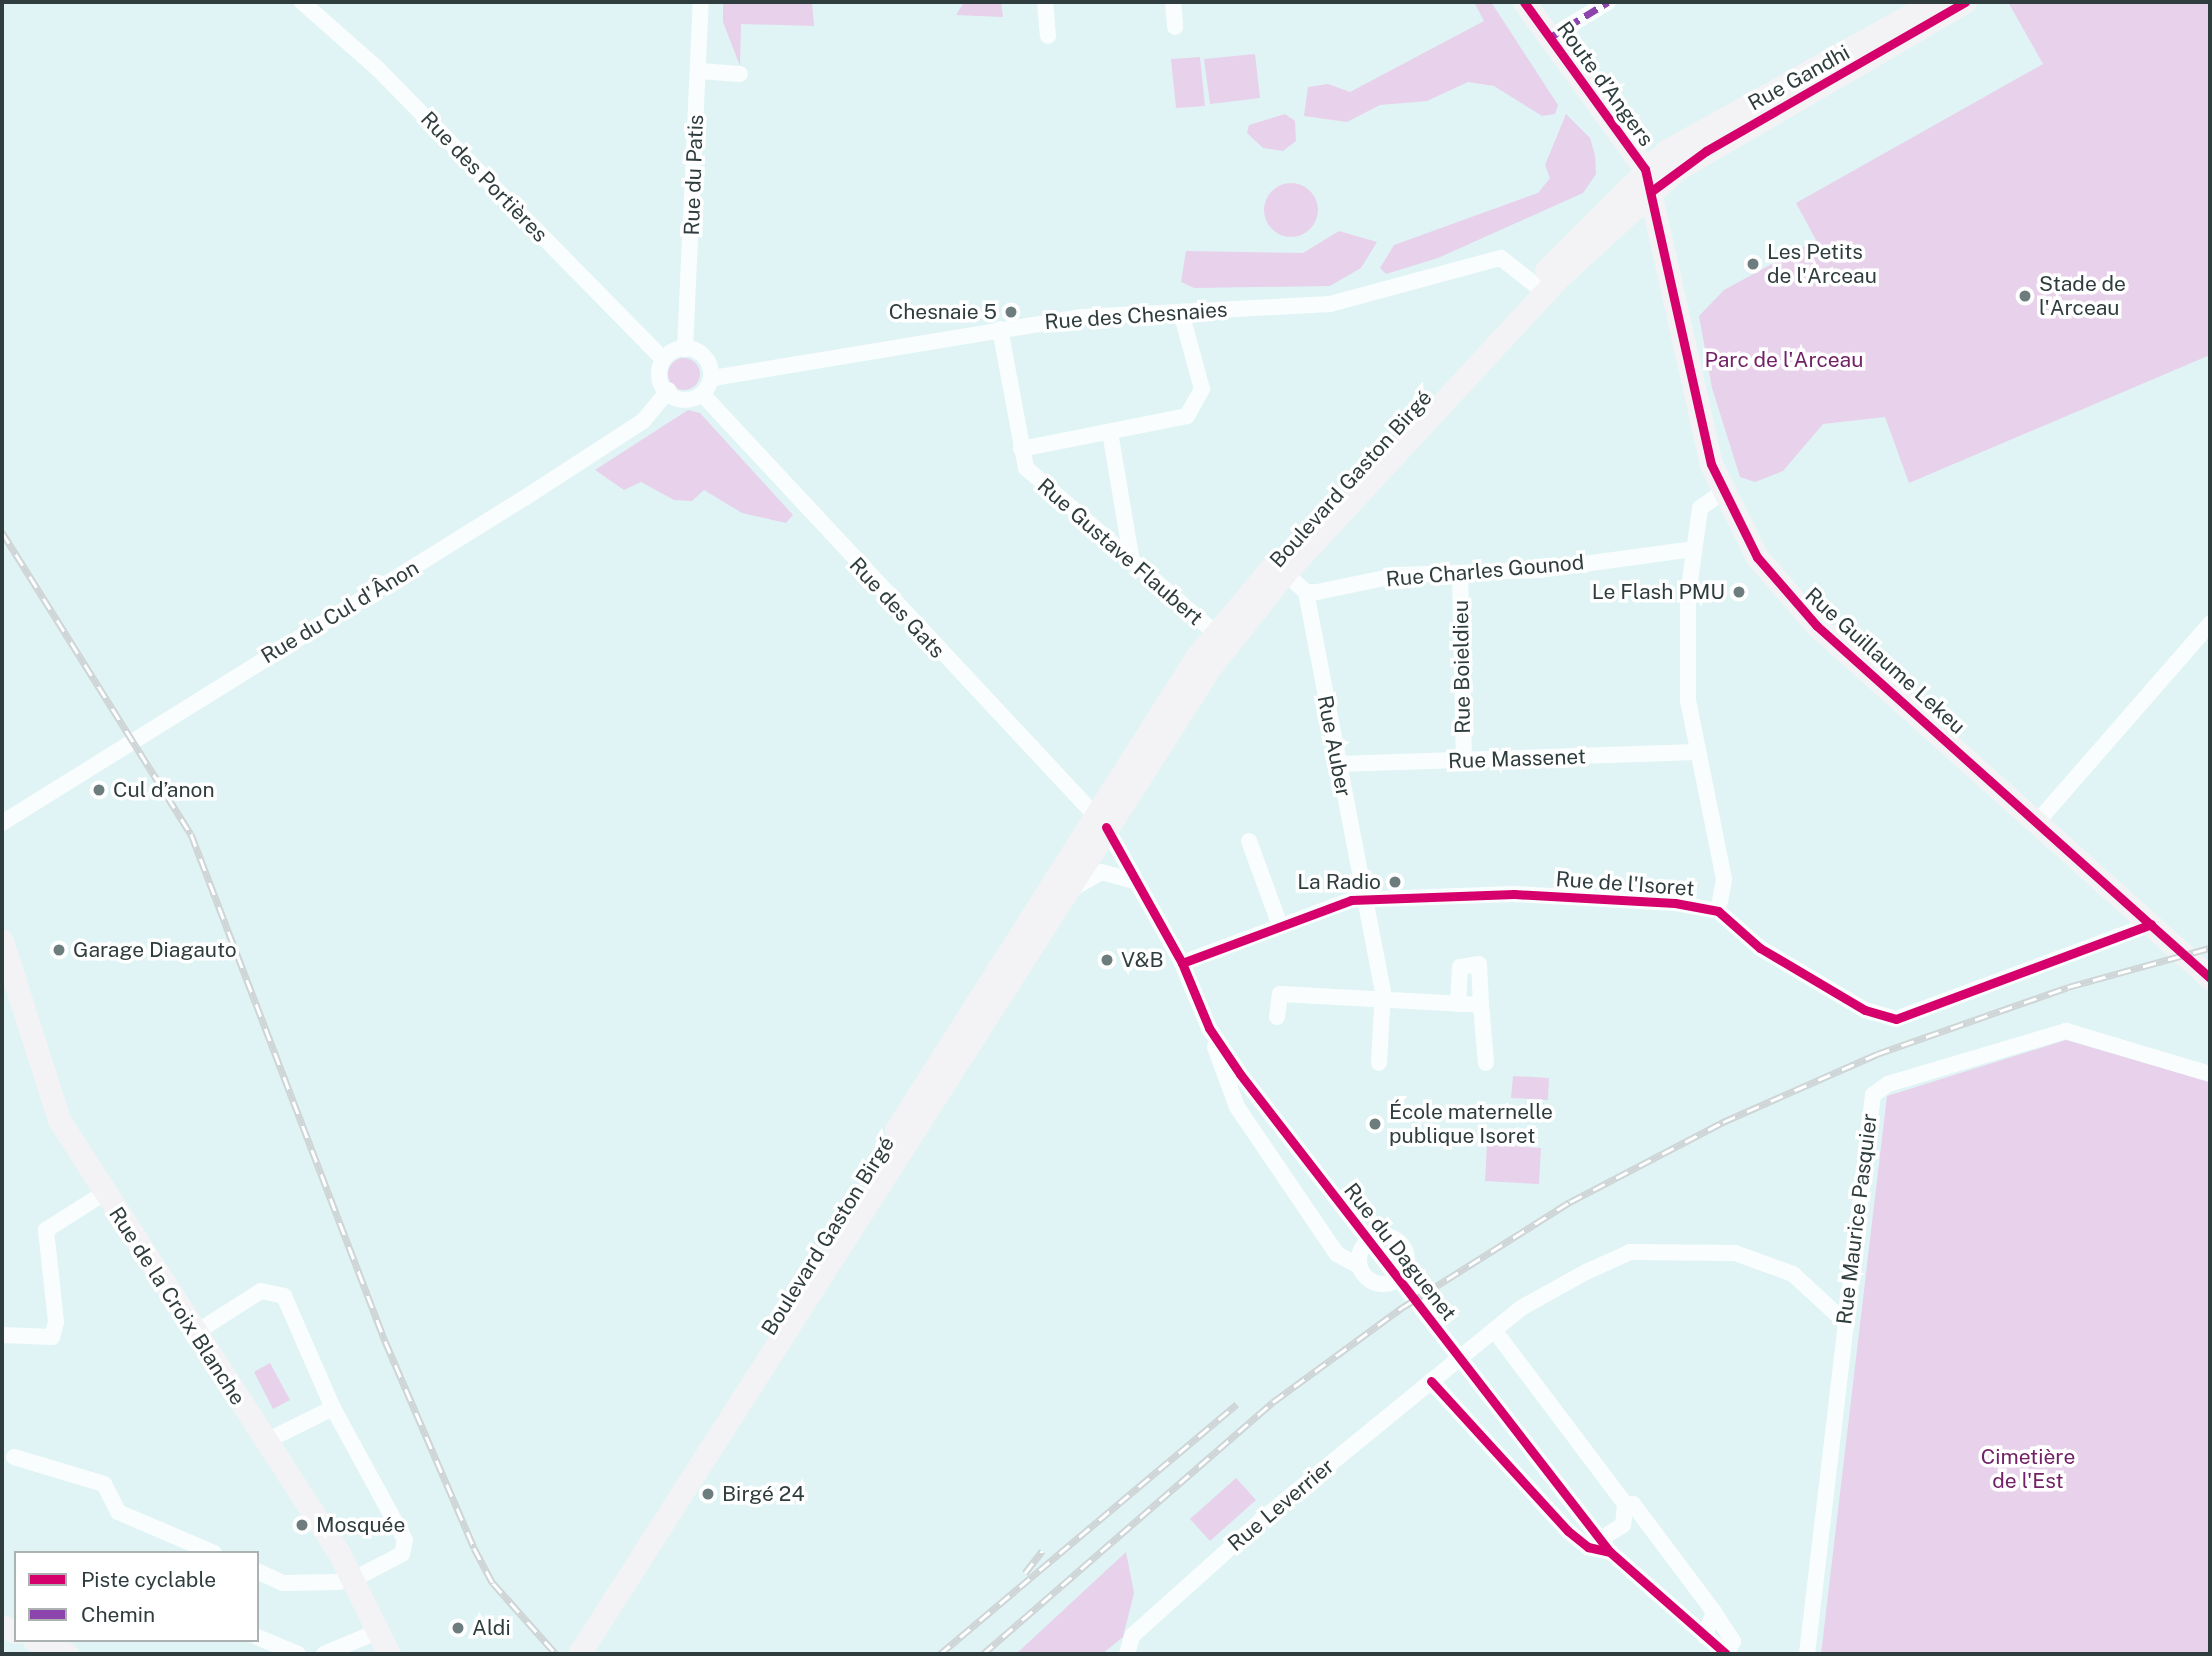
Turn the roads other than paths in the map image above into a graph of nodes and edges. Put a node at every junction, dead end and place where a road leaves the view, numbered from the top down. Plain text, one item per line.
1 (302, 2) edge
2 (701, 2) edge
3 (1045, 2) edge
4 (1173, 2) edge
5 (1524, 2) edge
6 (1608, 2) edge
7 (1934, 2) edge
8 (1965, 2) edge
9 (1175, 27) dead end
10 (1048, 36) dead end
11 (1549, 38) junction
12 (699, 71) junction
13 (740, 74) dead end
14 (1649, 179) junction
15 (1540, 287) junction
16 (1181, 312) junction
17 (1000, 329) junction
18 (685, 349) junction
19 (661, 357) junction
20 (713, 378) junction
21 (669, 390) junction
22 (704, 395) junction
23 (1110, 432) junction
24 (1021, 449) junction
25 (1723, 492) junction
26 (1693, 549) junction
27 (1132, 562) junction
28 (1285, 573) junction
29 (1460, 573) junction
30 (1306, 592) junction
31 (2210, 624) edge
32 (1221, 639) junction
33 (1697, 752) junction
34 (1464, 761) junction
35 (1338, 764) junction
36 (2038, 821) junction
37 (2, 823) edge
38 (1100, 823) junction
39 (1249, 841) dead end
40 (1134, 881) junction
41 (1067, 894) junction
42 (1363, 900) junction
43 (1718, 911) junction
44 (1279, 923) junction
45 (2154, 926) junction
46 (2, 941) edge
47 (1182, 963) junction
48 (2210, 978) edge
49 (8, 988) edge
50 (1384, 999) junction
51 (1458, 1004) junction
52 (1481, 1005) junction
53 (1277, 1017) dead end
54 (1209, 1028) junction
55 (1378, 1063) dead end
56 (1486, 1063) dead end
57 (2210, 1074) edge
58 (104, 1193) junction
59 (1360, 1267) dead end
60 (1844, 1321) junction
61 (1494, 1330) junction
62 (3, 1332) edge
63 (195, 1334) junction
64 (1431, 1381) junction
65 (332, 1408) junction
66 (267, 1441) junction
67 (14, 1457) dead end
68 (1625, 1504) junction
69 (1606, 1545) junction
70 (209, 1551) edge
71 (259, 1573) edge
72 (353, 1577) junction
73 (1714, 1612) junction
74 (379, 1631) junction
75 (1705, 1636) junction
76 (259, 1638) edge
77 (39, 1642) edge
78 (66, 1654) edge
79 (298, 1654) edge
80 (324, 1654) edge
81 (389, 1654) edge
82 (562, 1654) edge
83 (579, 1654) edge
84 (1127, 1654) edge
85 (1726, 1654) edge
86 (1807, 1654) edge

1 - 19 street, Rue des Portières
2 - 12 street, Rue du Patis
3 - 10 street
4 - 9 street
5 - 11 main road, Route d’Angers
6 - 11 street
7 - 14 main road, Rue Gandhi
8 - 14 main road, Rue Gandhi
11 - 14 main road, Route d’Angers
12 - 13 street
12 - 18 street, Rue du Patis
14 - 15 main road, Boulevard Gaston Birgé
14 - 25 main road, Rue Guillaume Lekeu
15 - 16 street, Rue des Chesnaies
15 - 28 main road, Boulevard Gaston Birgé
15 - 32 main road, Boulevard Gaston Birgé
16 - 17 street, Rue des Chesnaies
16 - 23 street
17 - 20 street, Rue des Chesnaies
17 - 24 street, Rue Gustave Flaubert
18 - 19 street
18 - 20 street
19 - 21 street
20 - 22 street
21 - 22 street
21 - 37 street, Rue du Cul d'Ânon
22 - 38 street, Rue des Gats
23 - 24 street
23 - 27 street
24 - 27 street, Rue Gustave Flaubert
25 - 26 street
25 - 36 main road, Rue Guillaume Lekeu
26 - 29 street, Rue Charles Gounod
26 - 33 street
27 - 32 street, Rue Gustave Flaubert
28 - 30 street
28 - 32 main road, Boulevard Gaston Birgé
29 - 30 street, Rue Charles Gounod
29 - 34 street, Rue Boieldieu
30 - 35 street, Rue Auber
31 - 36 street
32 - 38 main road, Boulevard Gaston Birgé
33 - 34 street, Rue Massenet
33 - 43 street
34 - 35 street, Rue Massenet
35 - 42 street, Rue Auber
36 - 45 main road, Rue Guillaume Lekeu
38 - 40 street, Rue du Daguenet
38 - 41 main road, Boulevard Gaston Birgé
38 - 82 main road, Boulevard Gaston Birgé
39 - 44 street
40 - 41 street
40 - 47 street, Rue du Daguenet
41 - 83 main road, Boulevard Gaston Birgé
42 - 43 street, Rue de l'Isoret
42 - 44 street, Rue de l'Isoret
42 - 50 street, Rue Auber
43 - 45 street, Rue de l'Isoret
44 - 47 street, Rue de l'Isoret
45 - 48 main road, Rue Guillaume Lekeu
46 - 49 main road, Rue de la Croix Blanche
47 - 54 street, Rue du Daguenet
49 - 58 main road, Rue de la Croix Blanche
50 - 51 street
50 - 53 street
50 - 55 street, Rue Auber
51 - 52 street
51 - 52 street
52 - 56 street
54 - 59 street
54 - 69 street, Rue du Daguenet
57 - 60 street, Rue Maurice Pasquier
58 - 62 street
58 - 63 main road, Rue de la Croix Blanche
60 - 61 street, Rue Leverrier
60 - 86 street, Rue Maurice Pasquier
61 - 64 street, Rue Leverrier
61 - 68 street
63 - 65 street
63 - 66 main road, Rue de la Croix Blanche
64 - 69 street
64 - 84 street, Rue Leverrier
65 - 66 street
65 - 72 street
66 - 72 main road, Rue de la Croix Blanche
67 - 70 street
68 - 69 street
68 - 73 street
69 - 75 street, Rue du Daguenet
71 - 72 street
72 - 74 main road, Rue de la Croix Blanche
73 - 75 street
73 - 85 street
74 - 80 street
74 - 81 main road, Rue de la Croix Blanche
75 - 85 street, Rue du Daguenet
76 - 79 street
77 - 78 main road

